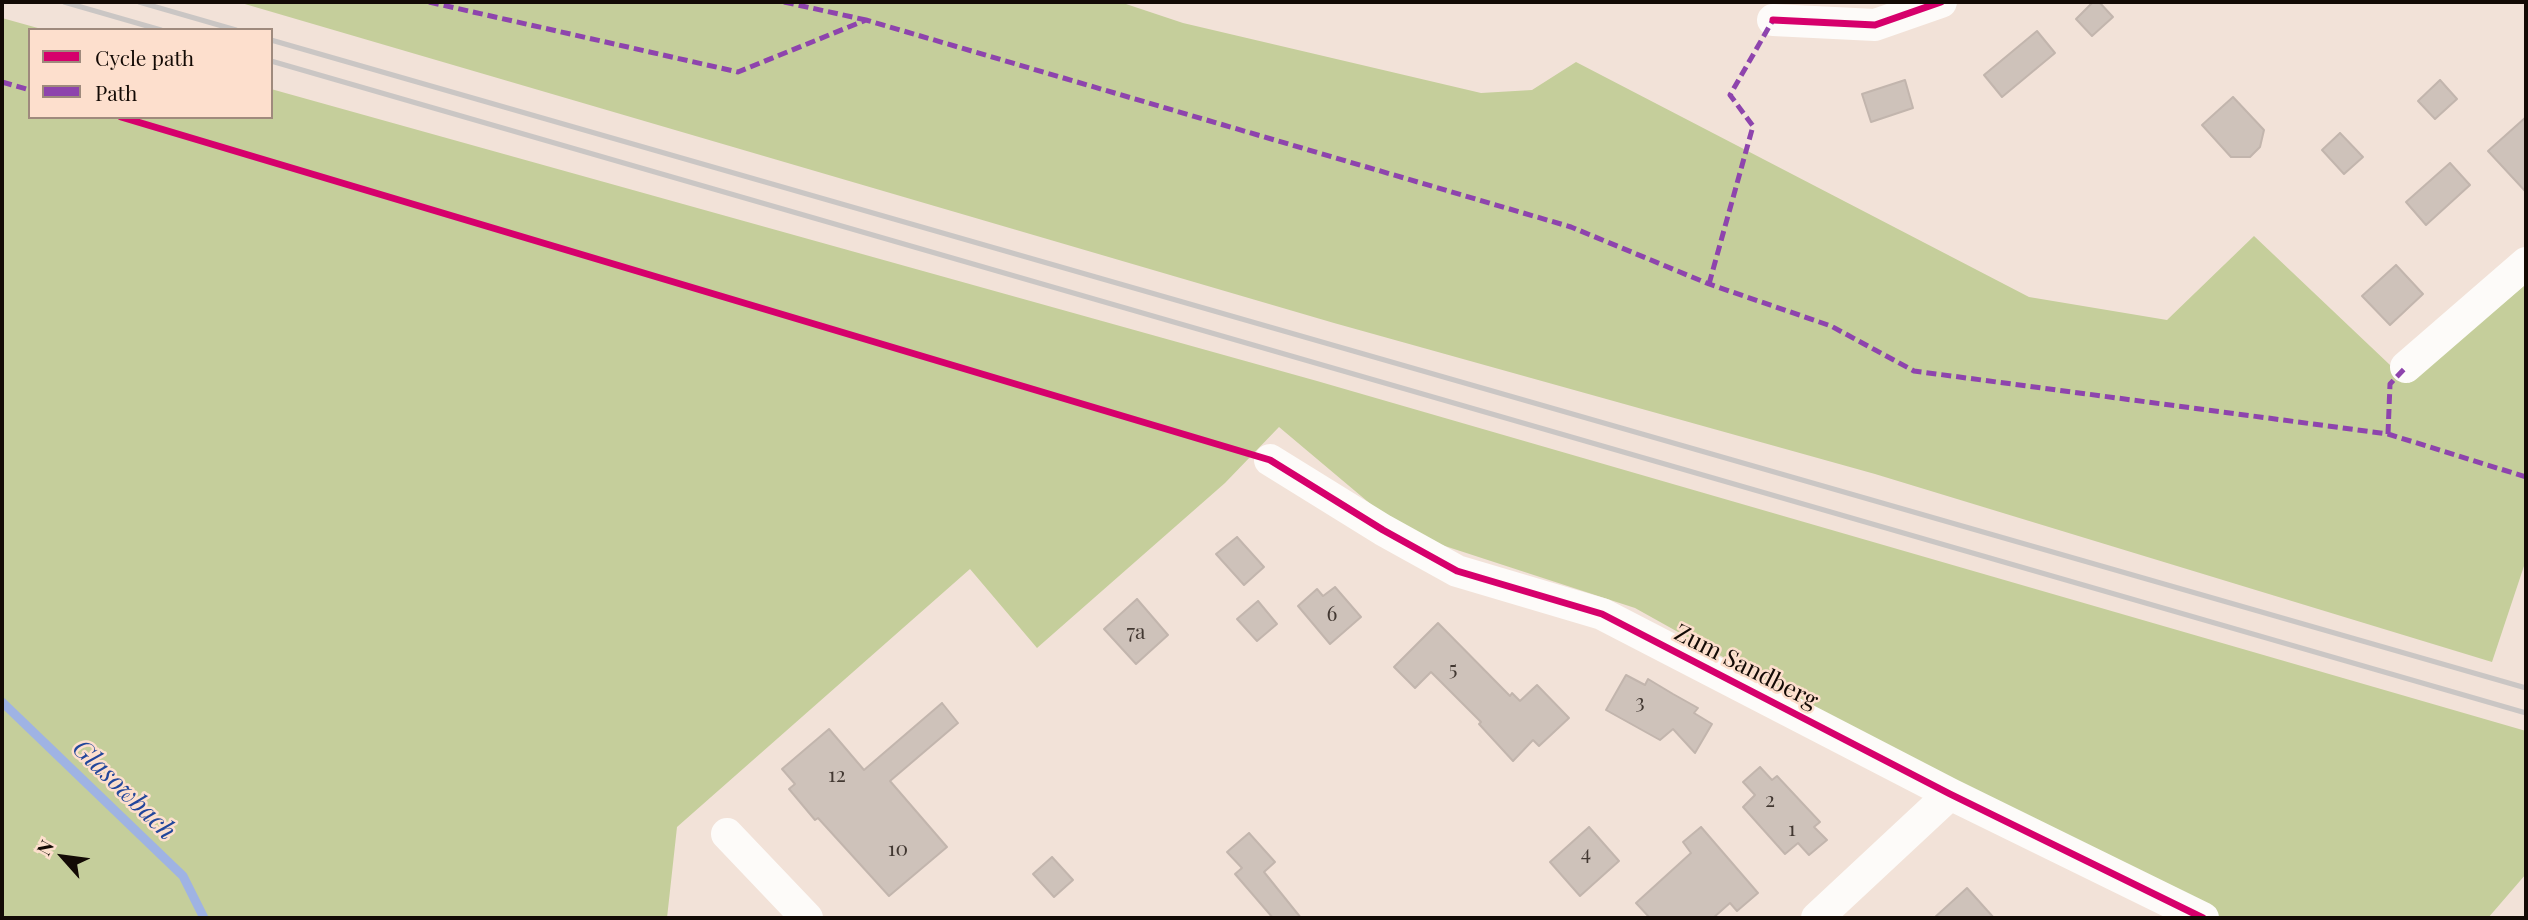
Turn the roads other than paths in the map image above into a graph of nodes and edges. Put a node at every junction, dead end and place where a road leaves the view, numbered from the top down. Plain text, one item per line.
1 (1941, 2) edge
2 (1773, 20) dead end
3 (2526, 263) edge
4 (2406, 367) dead end
5 (1270, 460) dead end
6 (1950, 794) junction
7 (727, 834) dead end
8 (807, 918) edge
9 (1817, 918) edge
10 (2203, 918) edge

1 - 2 street
3 - 4 street
5 - 6 street, Zum Sandberg
6 - 9 street
6 - 10 street, Zum Sandberg
7 - 8 street

